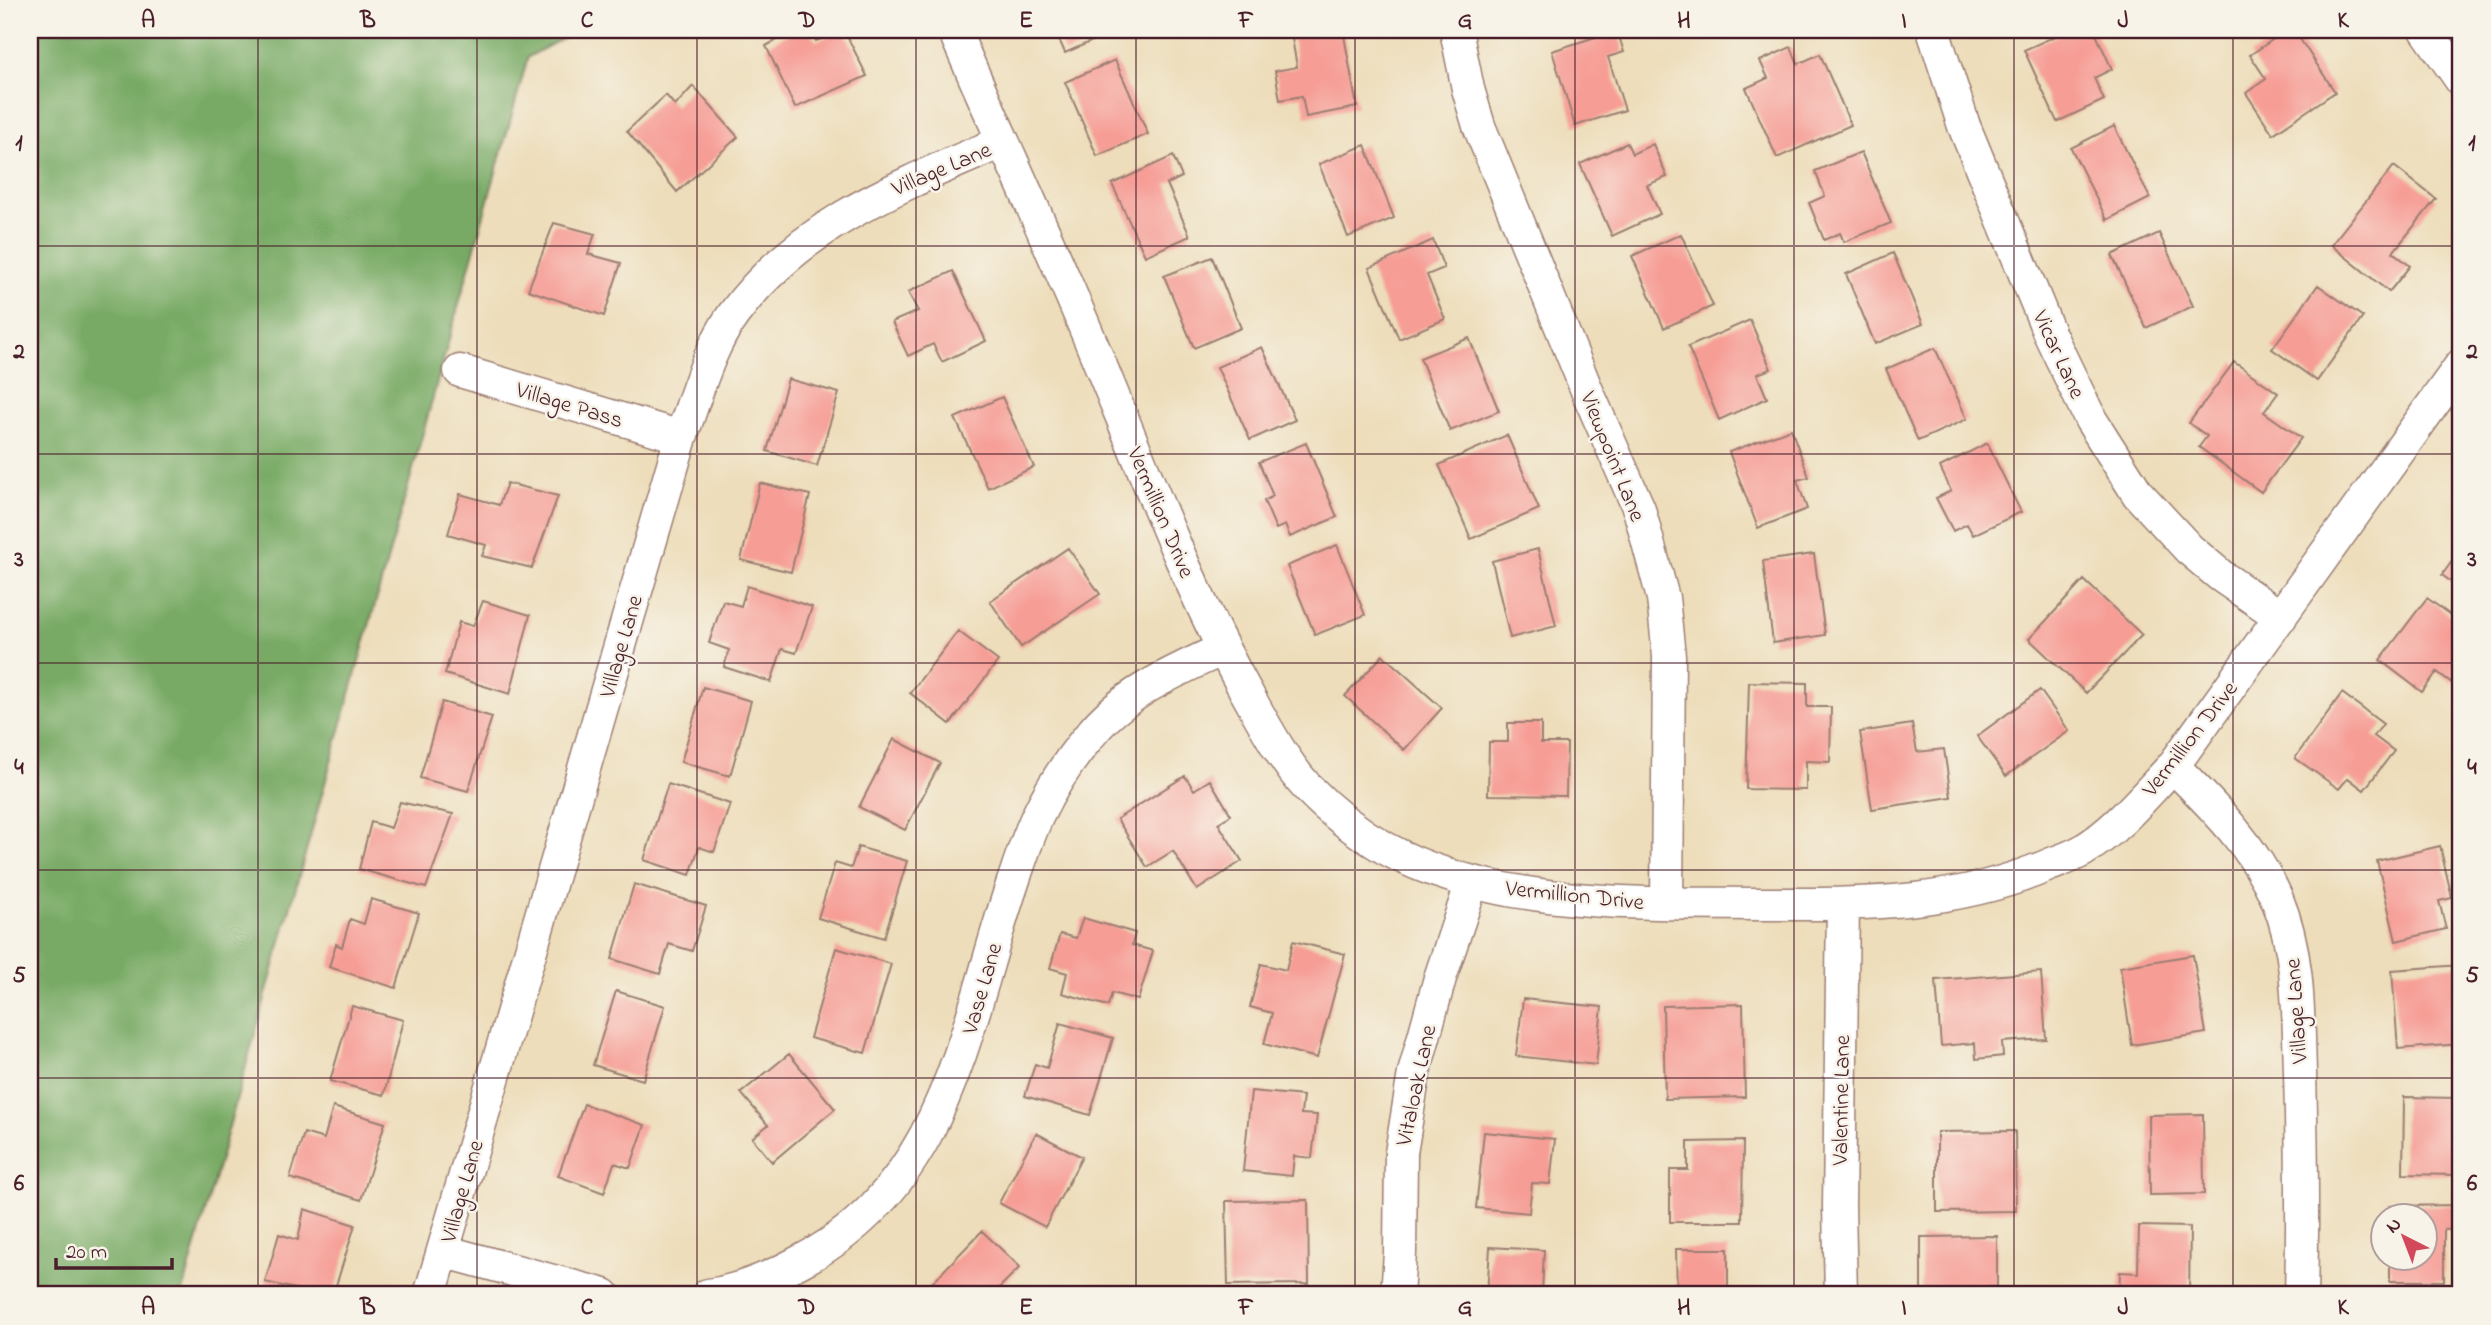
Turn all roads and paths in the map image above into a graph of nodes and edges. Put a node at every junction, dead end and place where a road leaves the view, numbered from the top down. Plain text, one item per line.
1 (954, 30) edge
2 (1456, 30) edge
3 (1933, 30) edge
4 (2426, 30) edge
5 (2461, 80) edge
6 (1002, 142) junction
7 (2461, 365) edge
8 (460, 371) dead end
9 (681, 437) junction
10 (2281, 617) junction
11 (1223, 649) junction
12 (2173, 766) junction
13 (1472, 882) junction
14 (1667, 903) junction
15 (1843, 904) junction
16 (443, 1251) junction
17 (430, 1295) edge
18 (604, 1295) edge
19 (708, 1295) edge
20 (1397, 1295) edge
21 (1840, 1295) edge
22 (2301, 1295) edge

1 - 6 street, Vermillion Drive
2 - 14 street, Viewpoint Lane
3 - 10 street, Vicar Lane
4 - 5 street
6 - 9 street, Village Lane
6 - 11 street, Vermillion Drive
7 - 10 street, Vermillion Drive
8 - 9 street, Village Pass
9 - 16 street, Village Lane
10 - 12 street, Vermillion Drive
11 - 13 street, Vermillion Drive
11 - 19 street, Vase Lane
12 - 15 street, Vermillion Drive
12 - 22 street, Village Lane
13 - 14 street, Vermillion Drive
13 - 20 street, Vitaloak Lane
14 - 15 street, Vermillion Drive
15 - 21 street, Valentine Lane
16 - 17 street, Village Lane
16 - 18 street

